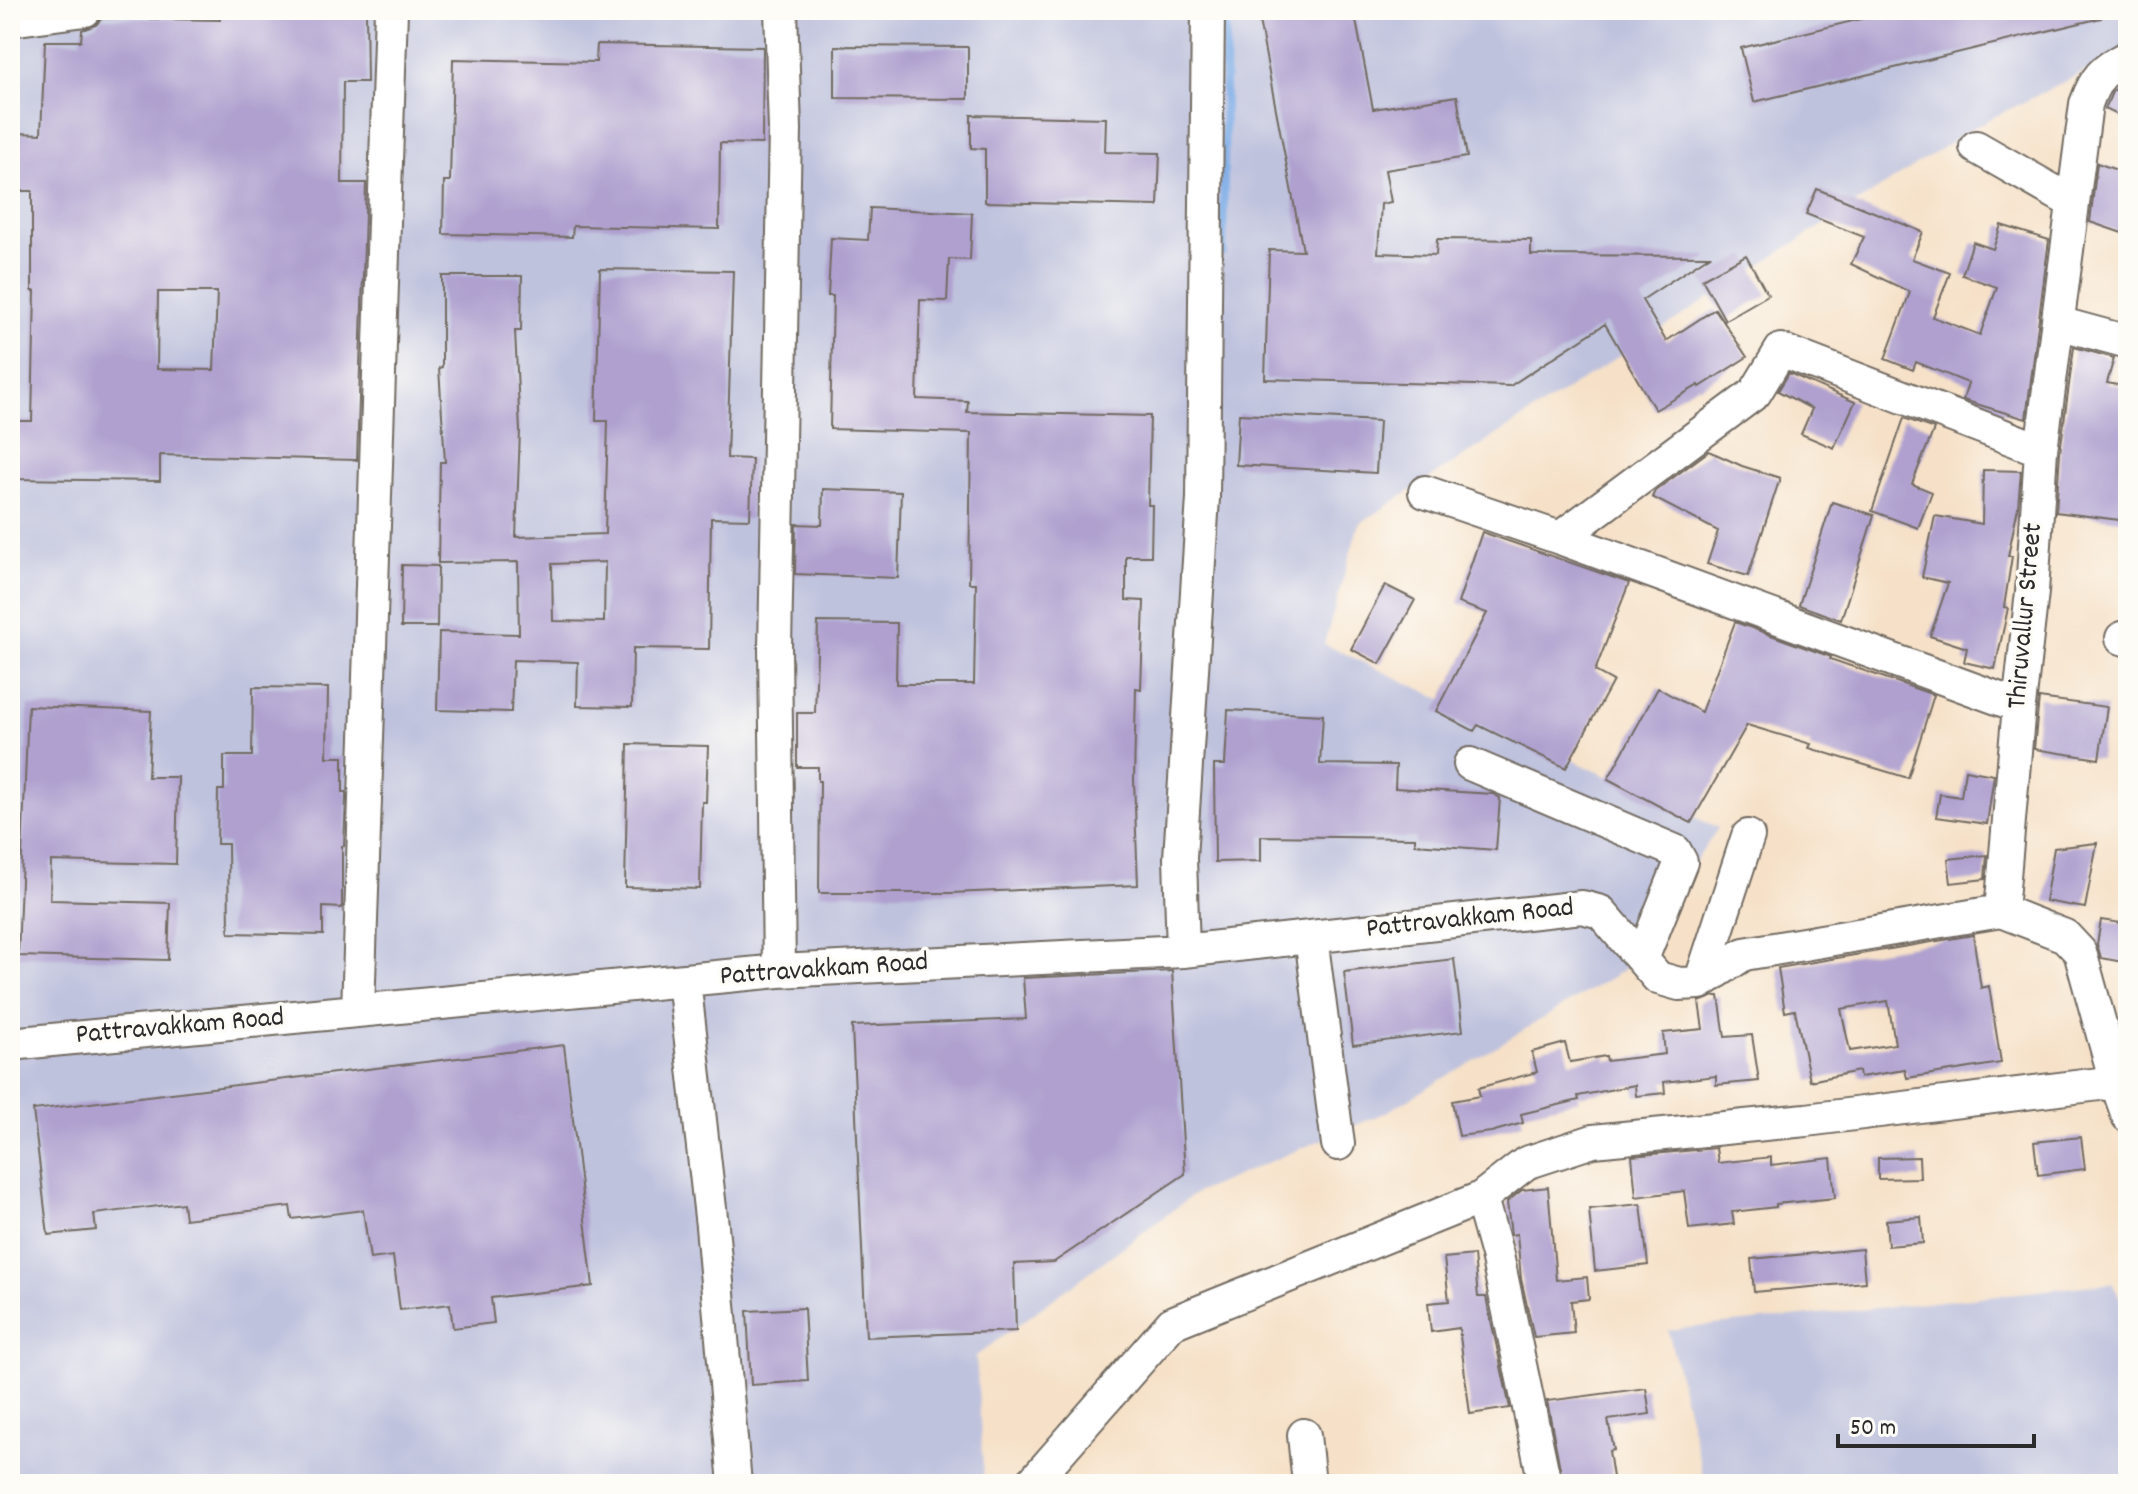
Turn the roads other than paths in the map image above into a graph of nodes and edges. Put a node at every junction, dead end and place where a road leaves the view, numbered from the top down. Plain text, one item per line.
1 (85, 10) edge
2 (391, 10) edge
3 (781, 10) edge
4 (1208, 10) edge
5 (10, 20) edge
6 (2128, 57) edge
7 (1976, 147) dead end
8 (2072, 202) junction
9 (2058, 323) junction
10 (2128, 342) edge
11 (2041, 450) junction
12 (1425, 492) dead end
13 (1560, 538) junction
14 (2019, 706) junction
15 (1470, 764) dead end
16 (1748, 836) dead end
17 (2001, 911) junction
18 (1311, 937) junction
19 (1183, 951) junction
20 (1642, 959) junction
21 (779, 971) junction
22 (684, 980) junction
23 (1700, 983) junction
24 (358, 1011) junction
25 (10, 1044) edge
26 (2116, 1082) junction
27 (2128, 1116) edge
28 (1338, 1144) dead end
29 (1481, 1198) junction
30 (1304, 1435) dead end
31 (735, 1484) edge
32 (1036, 1484) edge
33 (1309, 1484) edge
34 (1545, 1484) edge

1 - 5 street
2 - 24 street
3 - 21 street
4 - 19 street
6 - 8 street, Thiruvallur Street
7 - 8 street
8 - 9 street, Thiruvallur Street
9 - 10 street
9 - 11 street, Thiruvallur Street
11 - 13 street
11 - 14 street, Thiruvallur Street
12 - 13 street
13 - 14 street
14 - 17 street, Thiruvallur Street
15 - 20 street
16 - 23 street
17 - 23 street
17 - 26 street
18 - 19 street, Pattravakkam Road
18 - 20 street, Pattravakkam Road
18 - 28 street
19 - 21 street, Pattravakkam Road
20 - 23 street, Pattravakkam Road
21 - 22 street, Pattravakkam Road
22 - 24 street, Pattravakkam Road
22 - 31 street, Pattravakkam Road
24 - 25 street, Pattravakkam Road
26 - 27 street
26 - 29 street
29 - 32 street
29 - 34 street
30 - 33 street

